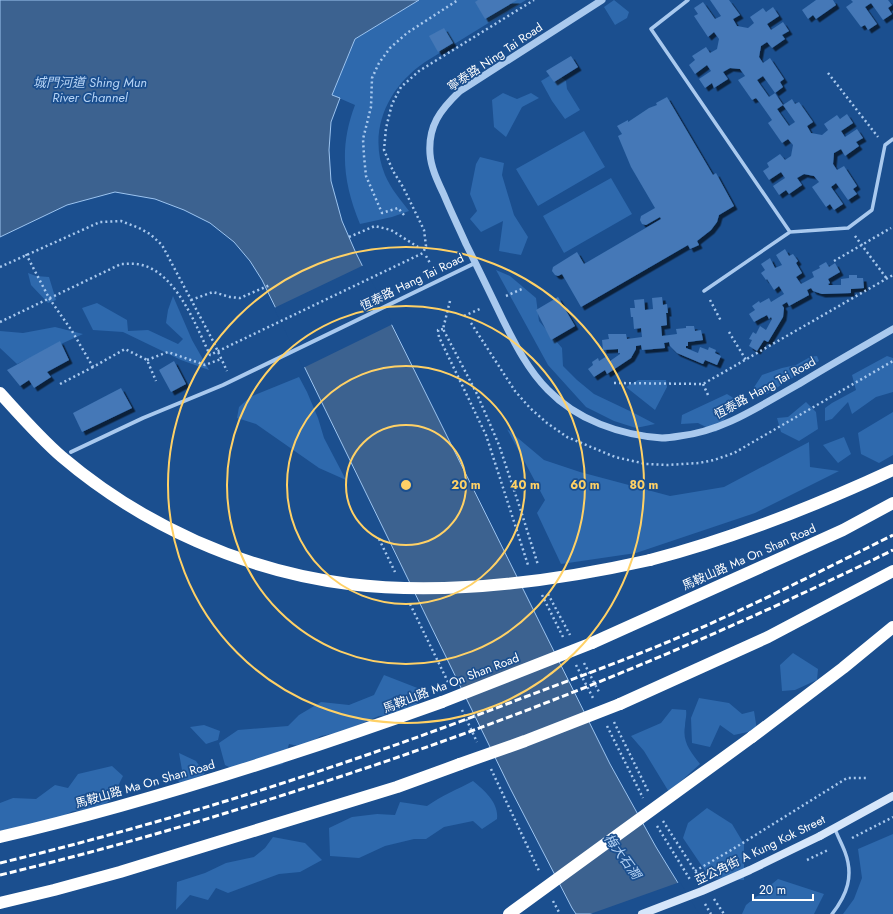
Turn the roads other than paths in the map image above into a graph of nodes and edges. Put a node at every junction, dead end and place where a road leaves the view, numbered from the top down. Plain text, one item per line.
1 (602, 0) edge
2 (688, 0) edge
3 (893, 139) edge
4 (790, 232) junction
5 (476, 263) junction
6 (704, 291) road end
7 (893, 329) edge
8 (0, 393) edge
9 (71, 452) dead end
10 (893, 470) edge
11 (893, 503) edge
12 (893, 571) edge
13 (893, 627) edge
14 (890, 796) edge
15 (834, 828) junction
16 (0, 837) edge
17 (0, 903) edge
18 (509, 914) edge
19 (642, 914) edge
20 (832, 914) edge

1 - 5 street, 寧泰路 Ning Tai Road
2 - 4 street
3 - 4 street
4 - 6 street
5 - 7 street, 恆泰路 Hang Tai Road
5 - 9 street, 恆泰路 Hang Tai Road
8 - 10 highway, bridge
11 - 16 highway, 馬鞍山路 Ma On Shan Road, bridge
12 - 17 highway, bridge
13 - 18 highway, bridge
14 - 15 main road, 亞公角街 A Kung Kok Street
15 - 19 main road, 亞公角街 A Kung Kok Street, bridge
15 - 20 street

